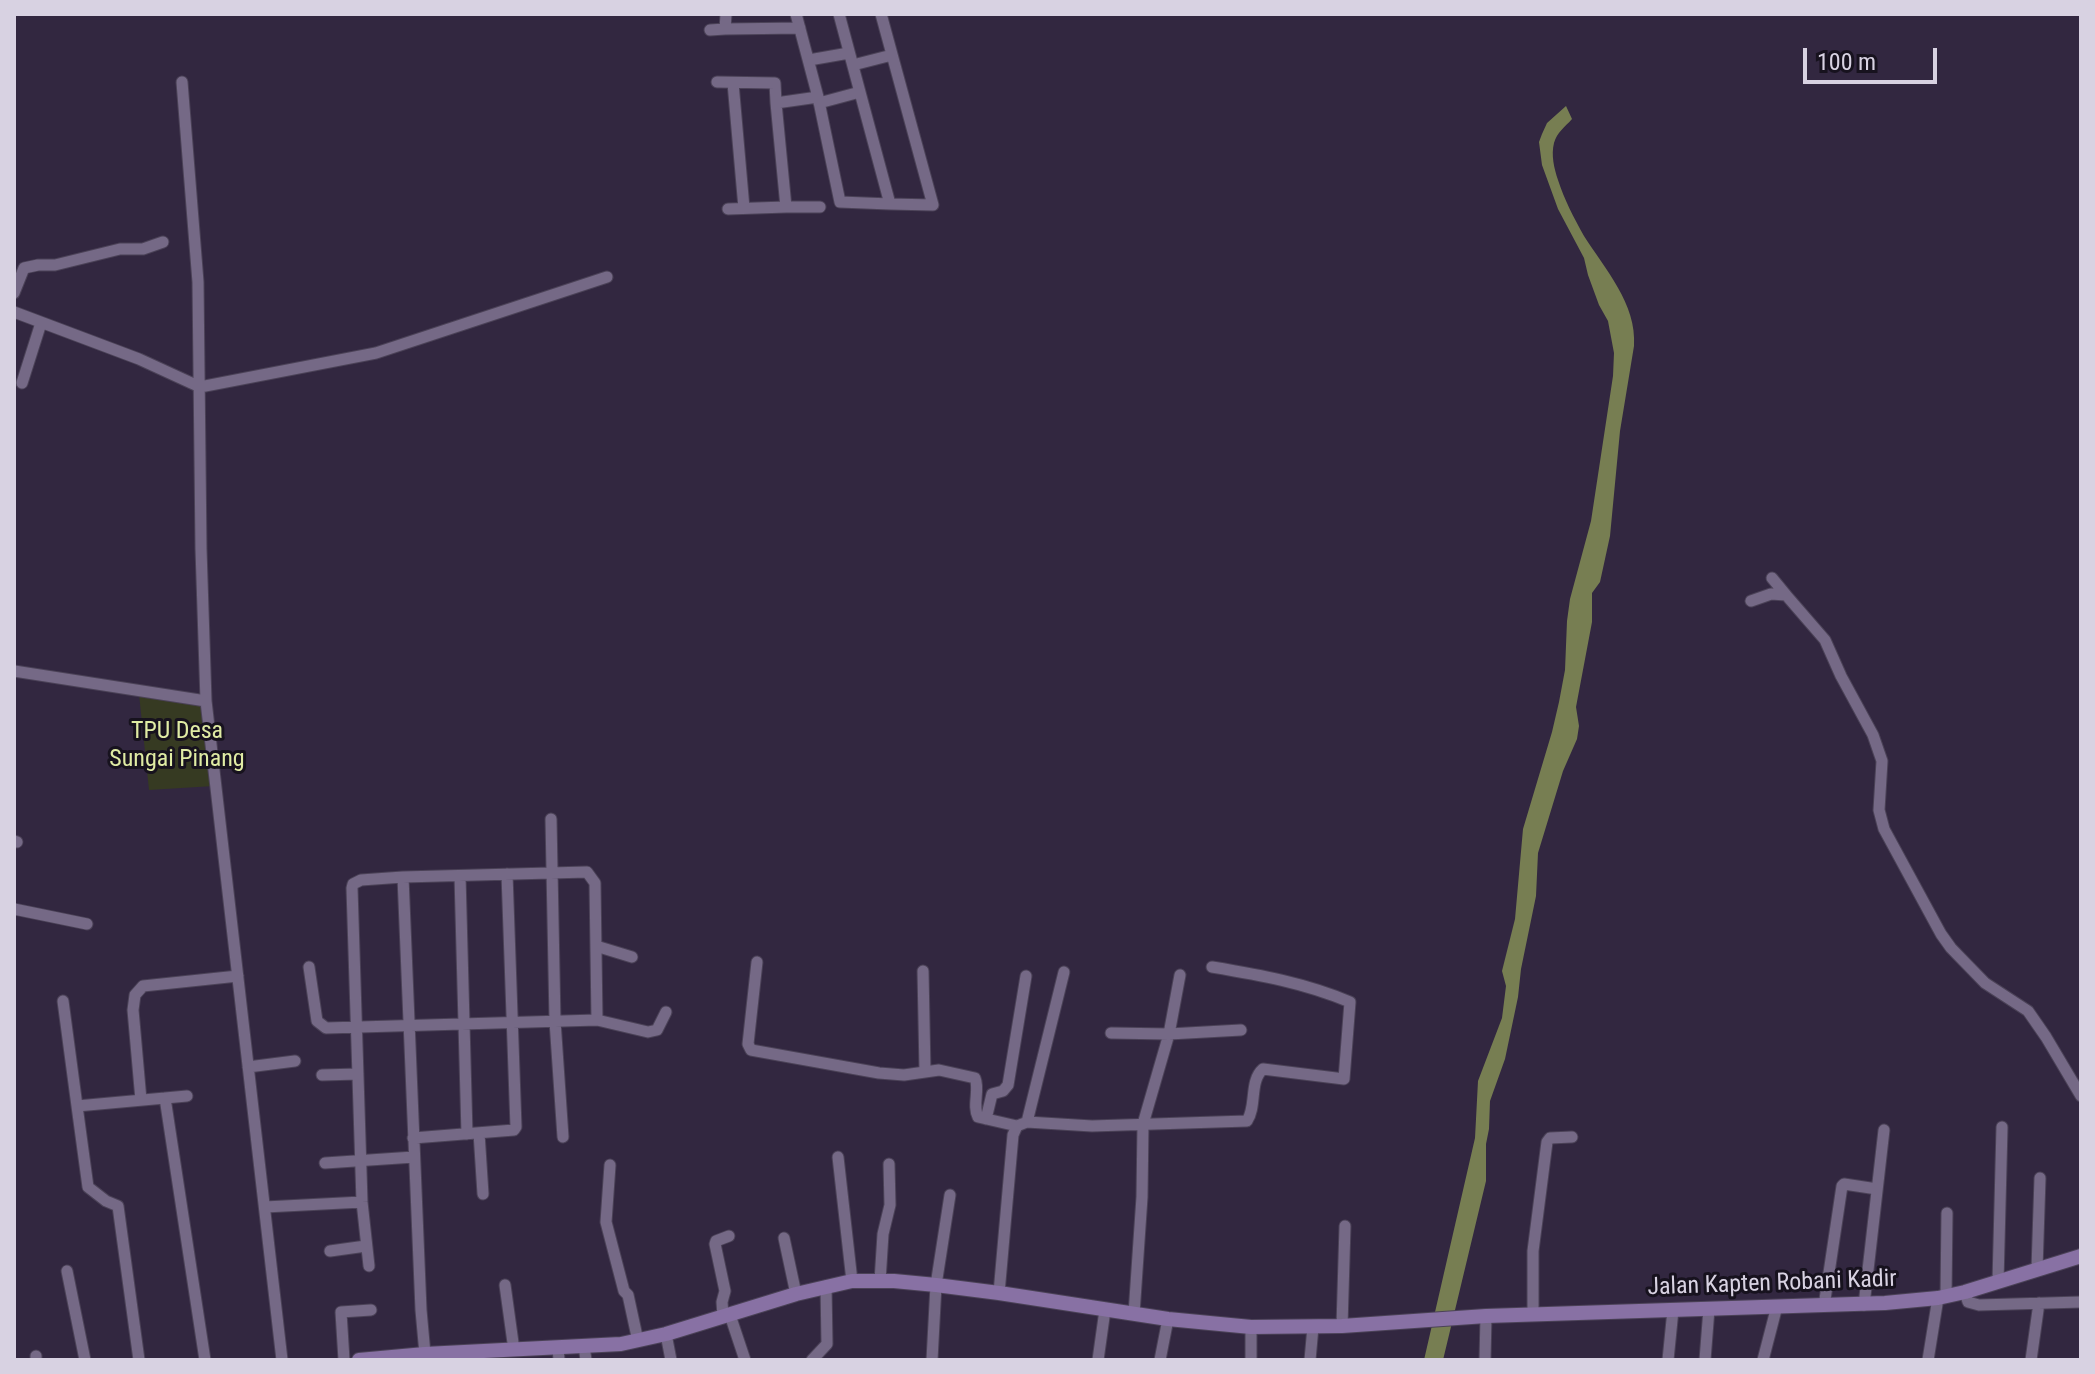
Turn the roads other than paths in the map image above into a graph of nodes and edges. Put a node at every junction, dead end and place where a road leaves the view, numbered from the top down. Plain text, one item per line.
1 (726, 14) edge
2 (772, 14) edge
3 (796, 14) edge
4 (839, 14) edge
5 (881, 14) edge
6 (800, 28) junction
7 (725, 29) junction
8 (710, 30) dead end
9 (770, 30) junction
10 (892, 55) junction
11 (851, 59) junction
12 (809, 60) junction
13 (182, 82) dead end
14 (717, 82) dead end
15 (733, 83) junction
16 (860, 92) junction
17 (818, 100) junction
18 (776, 103) junction
19 (890, 204) junction
20 (786, 207) junction
21 (820, 207) dead end
22 (744, 208) junction
23 (728, 209) dead end
24 (163, 242) dead end
25 (607, 277) dead end
26 (14, 293) edge
27 (14, 312) edge
28 (41, 323) junction
29 (22, 383) dead end
30 (200, 387) junction
31 (1772, 578) dead end
32 (1786, 595) junction
33 (1751, 601) dead end
34 (14, 671) edge
35 (206, 701) junction
36 (551, 819) dead end
37 (507, 874) junction
38 (551, 874) junction
39 (460, 876) junction
40 (403, 877) junction
41 (14, 909) edge
42 (87, 924) dead end
43 (596, 946) junction
44 (632, 957) dead end
45 (757, 962) dead end
46 (309, 967) dead end
47 (1212, 967) dead end
48 (923, 971) dead end
49 (1064, 972) dead end
50 (1180, 975) dead end
51 (238, 976) junction
52 (1026, 976) dead end
53 (63, 1001) dead end
54 (666, 1012) dead end
55 (597, 1020) junction
56 (555, 1021) junction
57 (512, 1022) junction
58 (463, 1023) junction
59 (408, 1025) junction
60 (355, 1027) junction
61 (1241, 1030) dead end
62 (1111, 1033) dead end
63 (1169, 1034) junction
64 (295, 1061) dead end
65 (248, 1067) junction
66 (925, 1071) junction
67 (358, 1074) junction
68 (322, 1075) dead end
69 (2077, 1079) edge
70 (187, 1096) dead end
71 (2081, 1096) edge
72 (165, 1098) junction
73 (141, 1100) junction
74 (77, 1106) junction
75 (986, 1119) junction
76 (1022, 1124) junction
77 (1143, 1124) junction
78 (2002, 1127) dead end
79 (1884, 1130) dead end
80 (473, 1134) junction
81 (563, 1137) dead end
82 (1572, 1137) dead end
83 (413, 1138) junction
84 (414, 1157) junction
85 (838, 1157) dead end
86 (360, 1161) junction
87 (325, 1163) dead end
88 (889, 1164) dead end
89 (610, 1165) dead end
90 (2040, 1178) dead end
91 (1877, 1189) junction
92 (483, 1194) dead end
93 (950, 1195) dead end
94 (362, 1202) junction
95 (265, 1207) junction
96 (1947, 1213) dead end
97 (1345, 1226) dead end
98 (729, 1236) dead end
99 (784, 1238) dead end
100 (366, 1246) junction
101 (330, 1251) dead end
102 (2081, 1256) edge
103 (369, 1266) dead end
104 (2037, 1269) junction
105 (67, 1271) dead end
106 (852, 1281) junction
107 (880, 1281) junction
108 (1998, 1282) junction
109 (505, 1285) dead end
110 (936, 1285) junction
111 (826, 1286) junction
112 (1965, 1292) junction
113 (999, 1293) junction
114 (796, 1294) junction
115 (1942, 1297) junction
116 (2081, 1302) edge
117 (2039, 1303) junction
118 (1864, 1305) junction
119 (1777, 1306) junction
120 (1824, 1306) junction
121 (1709, 1309) junction
122 (371, 1310) dead end
123 (1105, 1310) junction
124 (1673, 1310) junction
125 (1134, 1314) junction
126 (1533, 1315) junction
127 (727, 1316) junction
128 (1486, 1316) junction
129 (1168, 1319) junction
130 (1342, 1326) junction
131 (1251, 1327) junction
132 (1313, 1327) junction
133 (666, 1334) junction
134 (638, 1341) junction
135 (514, 1350) junction
136 (585, 1353) edge
137 (425, 1354) junction
138 (559, 1354) edge
139 (491, 1356) edge
140 (85, 1360) edge
141 (139, 1360) edge
142 (205, 1360) edge
143 (282, 1360) edge
144 (344, 1360) edge
145 (359, 1360) edge
146 (671, 1360) edge
147 (745, 1360) edge
148 (812, 1360) edge
149 (932, 1360) edge
150 (1098, 1360) edge
151 (1160, 1360) edge
152 (1251, 1360) edge
153 (1310, 1360) edge
154 (1485, 1360) edge
155 (1668, 1360) edge
156 (1705, 1360) edge
157 (1763, 1360) edge
158 (1928, 1360) edge
159 (2031, 1360) edge

1 - 7 street
2 - 9 street
3 - 6 street
4 - 11 street
5 - 10 street
6 - 9 street
6 - 12 street
7 - 8 street
7 - 9 street
10 - 11 street
10 - 19 street
11 - 12 street
11 - 16 street
12 - 17 street
13 - 30 street
14 - 15 street
15 - 18 street
15 - 22 street
16 - 17 street
16 - 19 street
17 - 18 street
17 - 19 street
18 - 20 street
20 - 21 street
20 - 22 street
22 - 23 street
24 - 26 street
25 - 30 street
27 - 28 street
28 - 29 street
28 - 30 street
30 - 35 street
31 - 32 street
32 - 33 street
32 - 69 street
34 - 35 street
35 - 51 street
36 - 38 street
37 - 38 street
37 - 39 street
37 - 57 street
38 - 43 street
38 - 56 street
39 - 40 street
39 - 58 street
40 - 59 street
40 - 60 street
41 - 42 street
43 - 44 street
43 - 55 street
45 - 66 street
46 - 60 street
47 - 77 street
48 - 66 street
49 - 76 street
50 - 63 street
51 - 65 street
51 - 73 street
52 - 75 street
53 - 74 street
54 - 55 street
55 - 56 street
56 - 57 street
56 - 81 street
57 - 58 street
57 - 80 street
58 - 59 street
58 - 80 street
59 - 60 street
59 - 83 street
60 - 67 street
61 - 63 street
62 - 63 street
63 - 77 street
64 - 65 street
65 - 95 street
66 - 75 street
67 - 68 street
67 - 86 street
69 - 71 street
70 - 72 street
72 - 73 street
72 - 142 street
73 - 74 street
74 - 141 street
75 - 76 street
76 - 77 street
76 - 113 street
77 - 125 street
78 - 108 street
79 - 91 street
80 - 83 street
80 - 92 street
82 - 126 street
83 - 84 street
84 - 86 street
84 - 137 street
85 - 106 street
86 - 87 street
86 - 94 street
88 - 107 street
89 - 134 street
90 - 104 street
91 - 118 street
91 - 120 street
93 - 110 street
94 - 95 street
94 - 100 street
95 - 143 street
96 - 115 street
97 - 130 street
98 - 127 street
99 - 114 street
100 - 101 street
100 - 103 street
102 - 104 main road, Jalan Kapten Robani Kadir
104 - 108 main road, Jalan Kapten Robani Kadir
105 - 140 street
106 - 107 main road, Jalan Kapten Robani Kadir
106 - 111 main road, Jalan Kapten Robani Kadir
107 - 110 main road, Jalan Kapten Robani Kadir
108 - 112 main road, Jalan Kapten Robani Kadir
109 - 135 street
110 - 113 main road, Jalan Kapten Robani Kadir
110 - 149 street
111 - 114 main road, Jalan Kapten Robani Kadir
111 - 148 street
112 - 115 main road, Jalan Kapten Robani Kadir
112 - 117 street
113 - 123 main road, Jalan Kapten Robani Kadir
114 - 127 main road, Jalan Kapten Robani Kadir
115 - 118 main road, Jalan Kapten Robani Kadir
115 - 158 street
116 - 117 street
117 - 159 street
118 - 120 main road, Jalan Kapten Robani Kadir
119 - 120 main road, Jalan Kapten Robani Kadir
119 - 121 main road, Jalan Kapten Robani Kadir
119 - 157 street
121 - 124 main road, Jalan Kapten Robani Kadir
121 - 156 street
122 - 144 street
123 - 125 main road, Jalan Kapten Robani Kadir
123 - 150 street
124 - 126 main road, Jalan Kapten Robani Kadir
124 - 155 street
125 - 129 main road, Jalan Kapten Robani Kadir
126 - 128 main road, Jalan Kapten Robani Kadir
127 - 133 main road, Jalan Kapten Robani Kadir
127 - 147 street
128 - 130 main road, Jalan Kapten Robani Kadir
128 - 154 street
129 - 131 main road, Jalan Kapten Robani Kadir
129 - 151 street
130 - 132 main road, Jalan Kapten Robani Kadir
131 - 132 main road, Jalan Kapten Robani Kadir
131 - 152 street
132 - 153 street
133 - 134 main road, Jalan Kapten Robani Kadir
133 - 146 street
134 - 136 main road, Jalan Kapten Robani Kadir
135 - 138 main road, Jalan Kapten Robani Kadir
135 - 139 main road, Jalan Kapten Robani Kadir
136 - 138 main road, Jalan Kapten Robani Kadir
137 - 139 main road, Jalan Kapten Robani Kadir
137 - 145 main road, Jalan Kapten Robani Kadir

